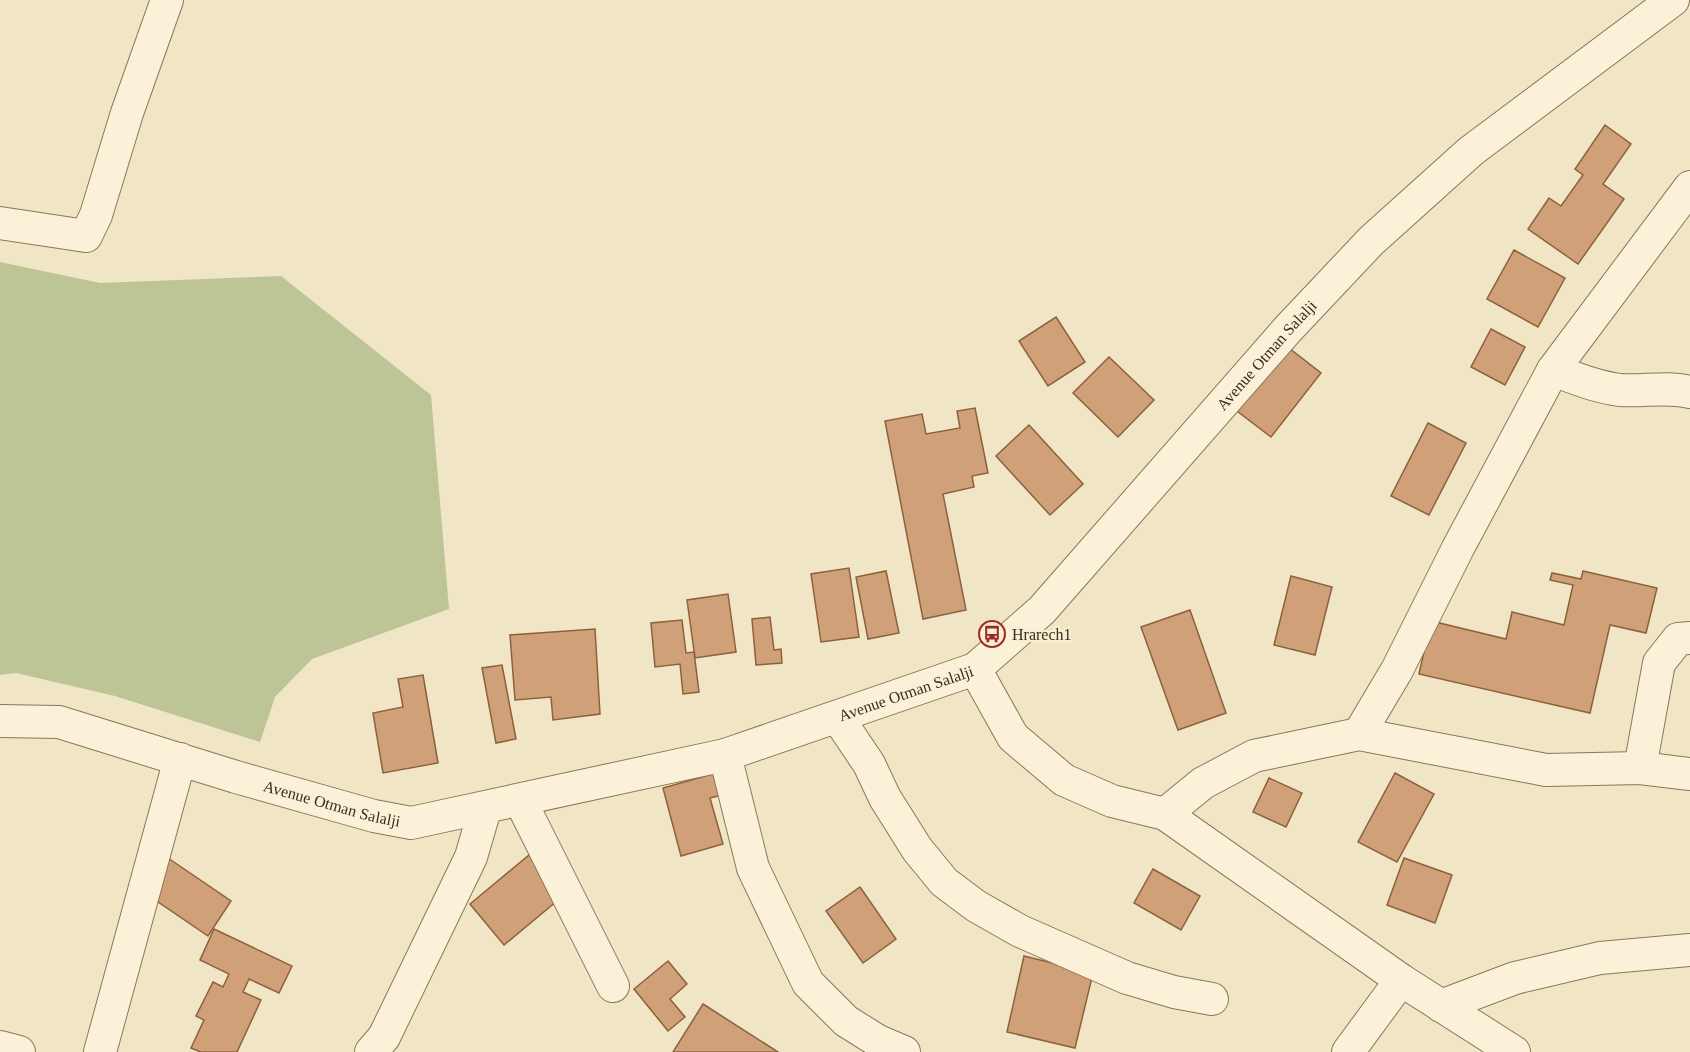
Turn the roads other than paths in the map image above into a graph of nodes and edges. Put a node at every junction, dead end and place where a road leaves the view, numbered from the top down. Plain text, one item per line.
1 (167, 0) edge
2 (1669, 1) edge
3 (1690, 187) edge
4 (0, 223) edge
5 (1552, 370) junction
6 (1690, 392) edge
7 (1690, 638) edge
8 (975, 669) junction
9 (838, 718) junction
10 (0, 721) edge
11 (1359, 734) junction
12 (726, 755) junction
13 (180, 759) junction
14 (1640, 768) junction
15 (1690, 774) edge
16 (520, 800) junction
17 (485, 809) junction
18 (1165, 813) junction
19 (1690, 950) edge
20 (1401, 980) junction
21 (613, 986) dead end
22 (1212, 999) dead end
23 (1441, 1006) junction
24 (0, 1047) edge
25 (19, 1052) edge
26 (100, 1052) edge
27 (371, 1052) edge
28 (904, 1052) edge
29 (1348, 1052) edge
30 (1514, 1052) edge

1 - 4 street
2 - 8 street, Avenue Otman Salalji
3 - 5 street
5 - 6 street
5 - 11 street
7 - 14 street
8 - 9 street, Avenue Otman Salalji
8 - 18 street
9 - 12 street, Avenue Otman Salalji
9 - 22 street
10 - 13 street, Avenue Otman Salalji
11 - 14 street
11 - 18 street
12 - 16 street, Avenue Otman Salalji
12 - 28 street
13 - 17 street, Avenue Otman Salalji
13 - 26 street
14 - 15 street
16 - 17 street, Avenue Otman Salalji
16 - 21 street
17 - 27 street
18 - 20 street
19 - 23 street
20 - 23 street
20 - 29 street
23 - 30 street
24 - 25 street

